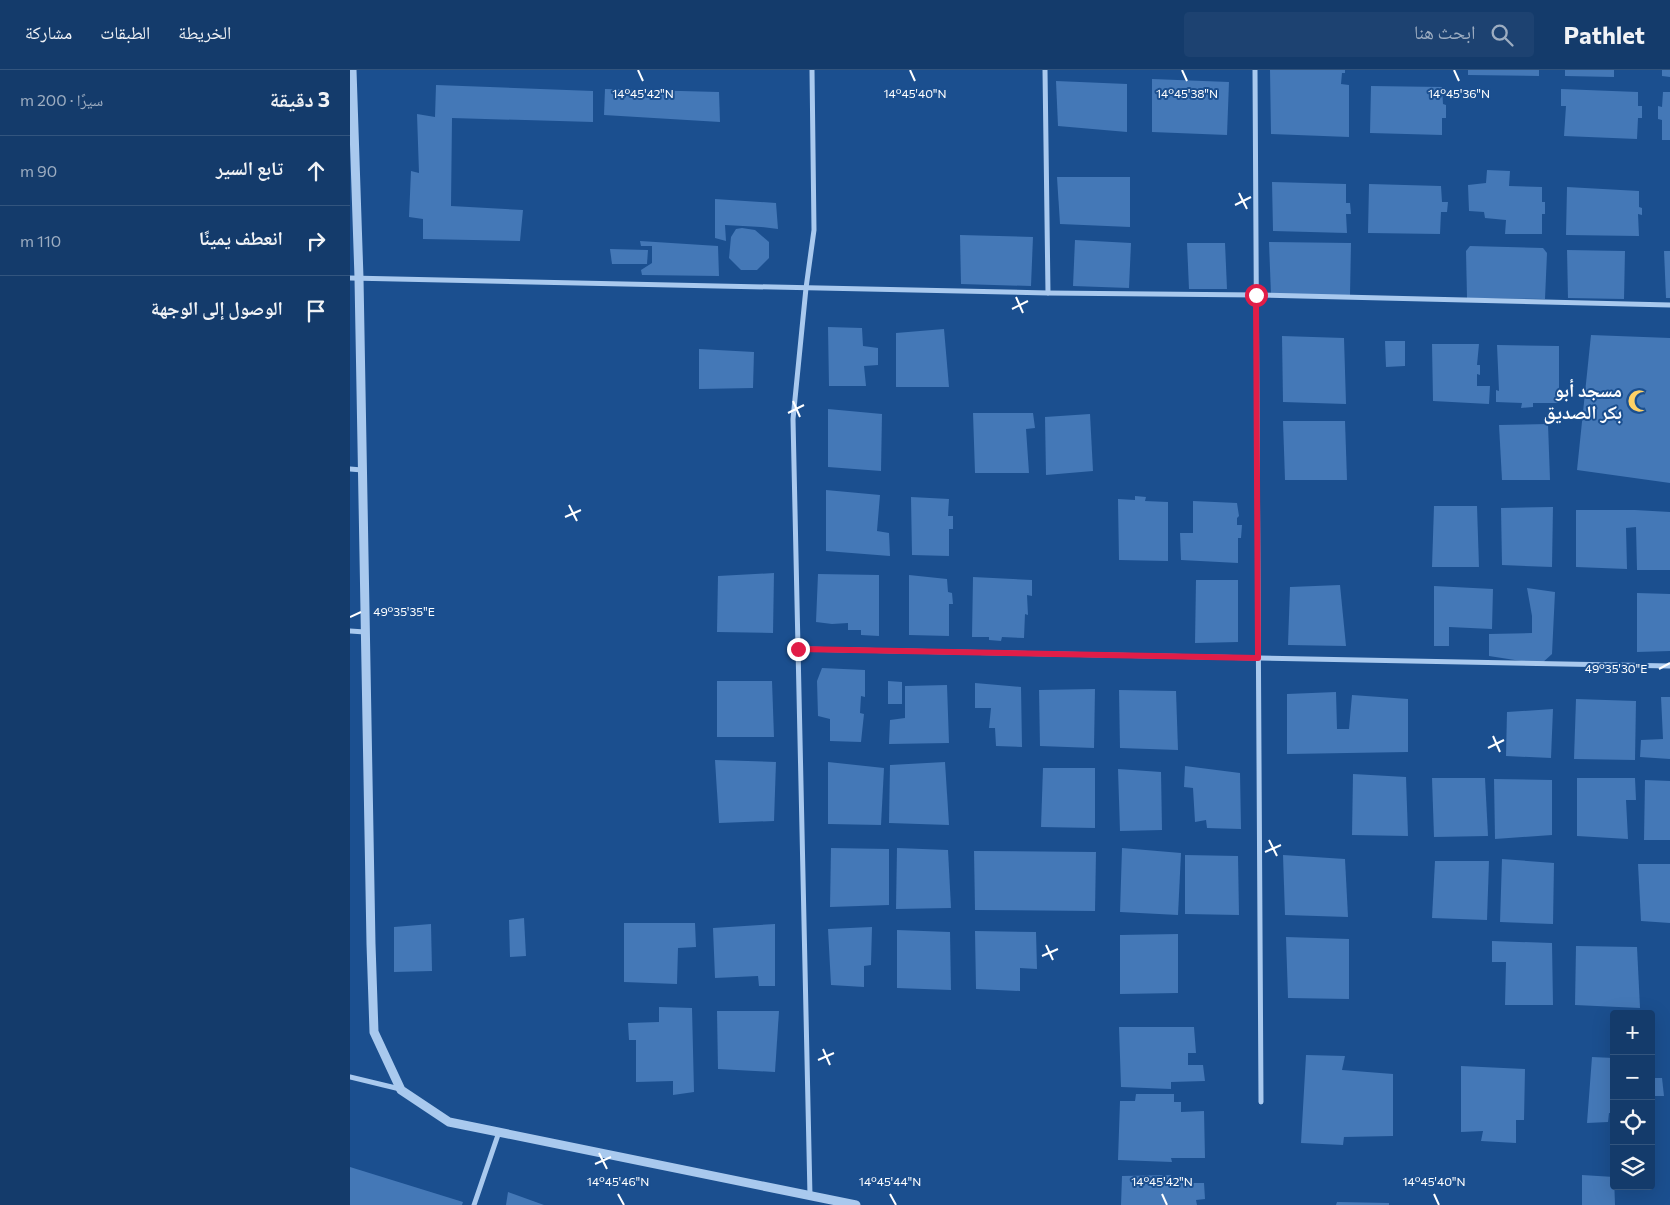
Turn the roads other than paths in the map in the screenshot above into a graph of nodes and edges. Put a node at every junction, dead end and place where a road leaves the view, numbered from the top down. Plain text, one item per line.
1 (352, 70) edge
2 (812, 70) edge
3 (1045, 70) edge
4 (1255, 70) edge
5 (354, 278) edge
6 (806, 288) junction
7 (1048, 293) junction
8 (1256, 295) junction
9 (1670, 304) edge
10 (350, 469) edge
11 (362, 470) junction
12 (350, 631) edge
13 (365, 632) junction
14 (798, 649) junction
15 (1258, 658) junction
16 (1670, 666) edge
17 (350, 1077) edge
18 (401, 1090) junction
19 (1261, 1102) dead end
20 (499, 1132) junction
21 (810, 1196) junction
22 (474, 1205) edge
23 (856, 1205) edge

1 - 5 street
2 - 6 street
3 - 7 street
4 - 8 street
5 - 6 street
5 - 11 street
6 - 7 street
6 - 14 street
7 - 8 street
8 - 9 street
8 - 15 street
10 - 11 street
11 - 13 street
12 - 13 street
13 - 18 street
14 - 15 street
14 - 21 street
15 - 16 street
15 - 19 street
17 - 18 street
18 - 20 street
20 - 21 street
20 - 22 street
21 - 23 street

